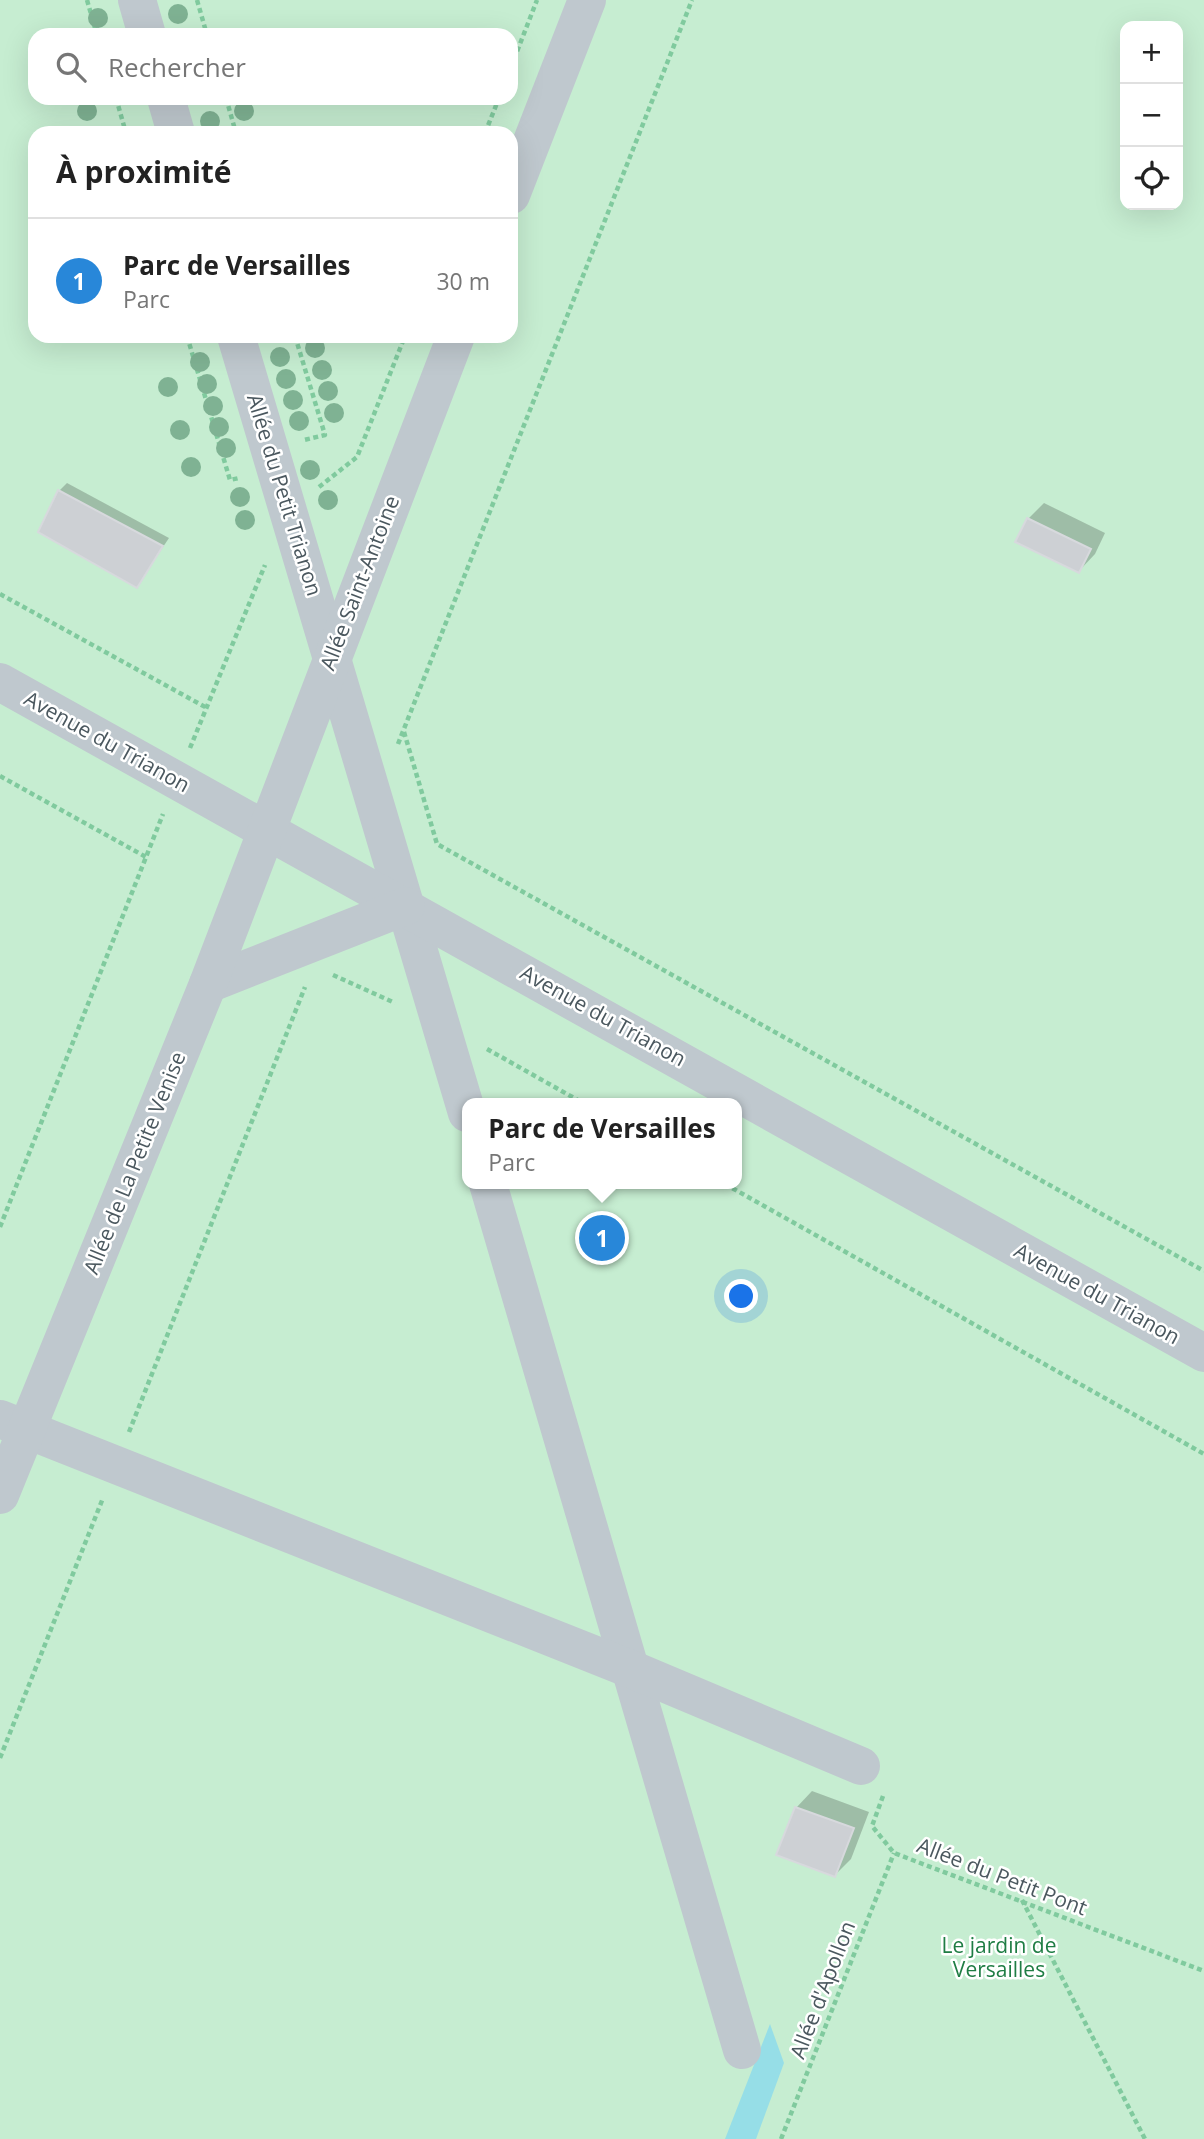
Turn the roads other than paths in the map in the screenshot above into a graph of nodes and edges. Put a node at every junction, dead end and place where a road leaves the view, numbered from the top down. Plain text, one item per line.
1 (137, 0) edge
2 (587, 0) edge
3 (145, 28) edge
4 (168, 105) edge
5 (174, 126) edge
6 (518, 177) edge
7 (238, 343) edge
8 (453, 343) edge
9 (331, 655) junction
10 (0, 682) edge
11 (267, 831) junction
12 (406, 906) junction
13 (208, 984) junction
14 (463, 1098) edge
15 (489, 1189) edge
16 (1204, 1353) edge
17 (13, 1424) edge
18 (0, 1495) edge
19 (633, 1670) junction
20 (873, 1777) road end
21 (742, 2050) dead end

1 - 3 lane
2 - 6 lane
4 - 5 lane
7 - 9 lane, Allée du Petit Trianon
8 - 9 lane, Allée Saint-Antoine
9 - 11 lane, Allée Saint-Antoine
9 - 12 lane, Allée du Petit Trianon
10 - 11 lane, Avenue du Trianon
11 - 12 lane, Avenue du Trianon
11 - 13 lane, Allée de La Petite Venise
12 - 13 lane
12 - 14 lane, Allée du Petit Trianon
12 - 16 lane, Avenue du Trianon
13 - 17 lane, Allée de La Petite Venise
15 - 19 lane
17 - 18 lane, Allée de La Petite Venise
17 - 19 lane
19 - 20 lane
19 - 21 lane

